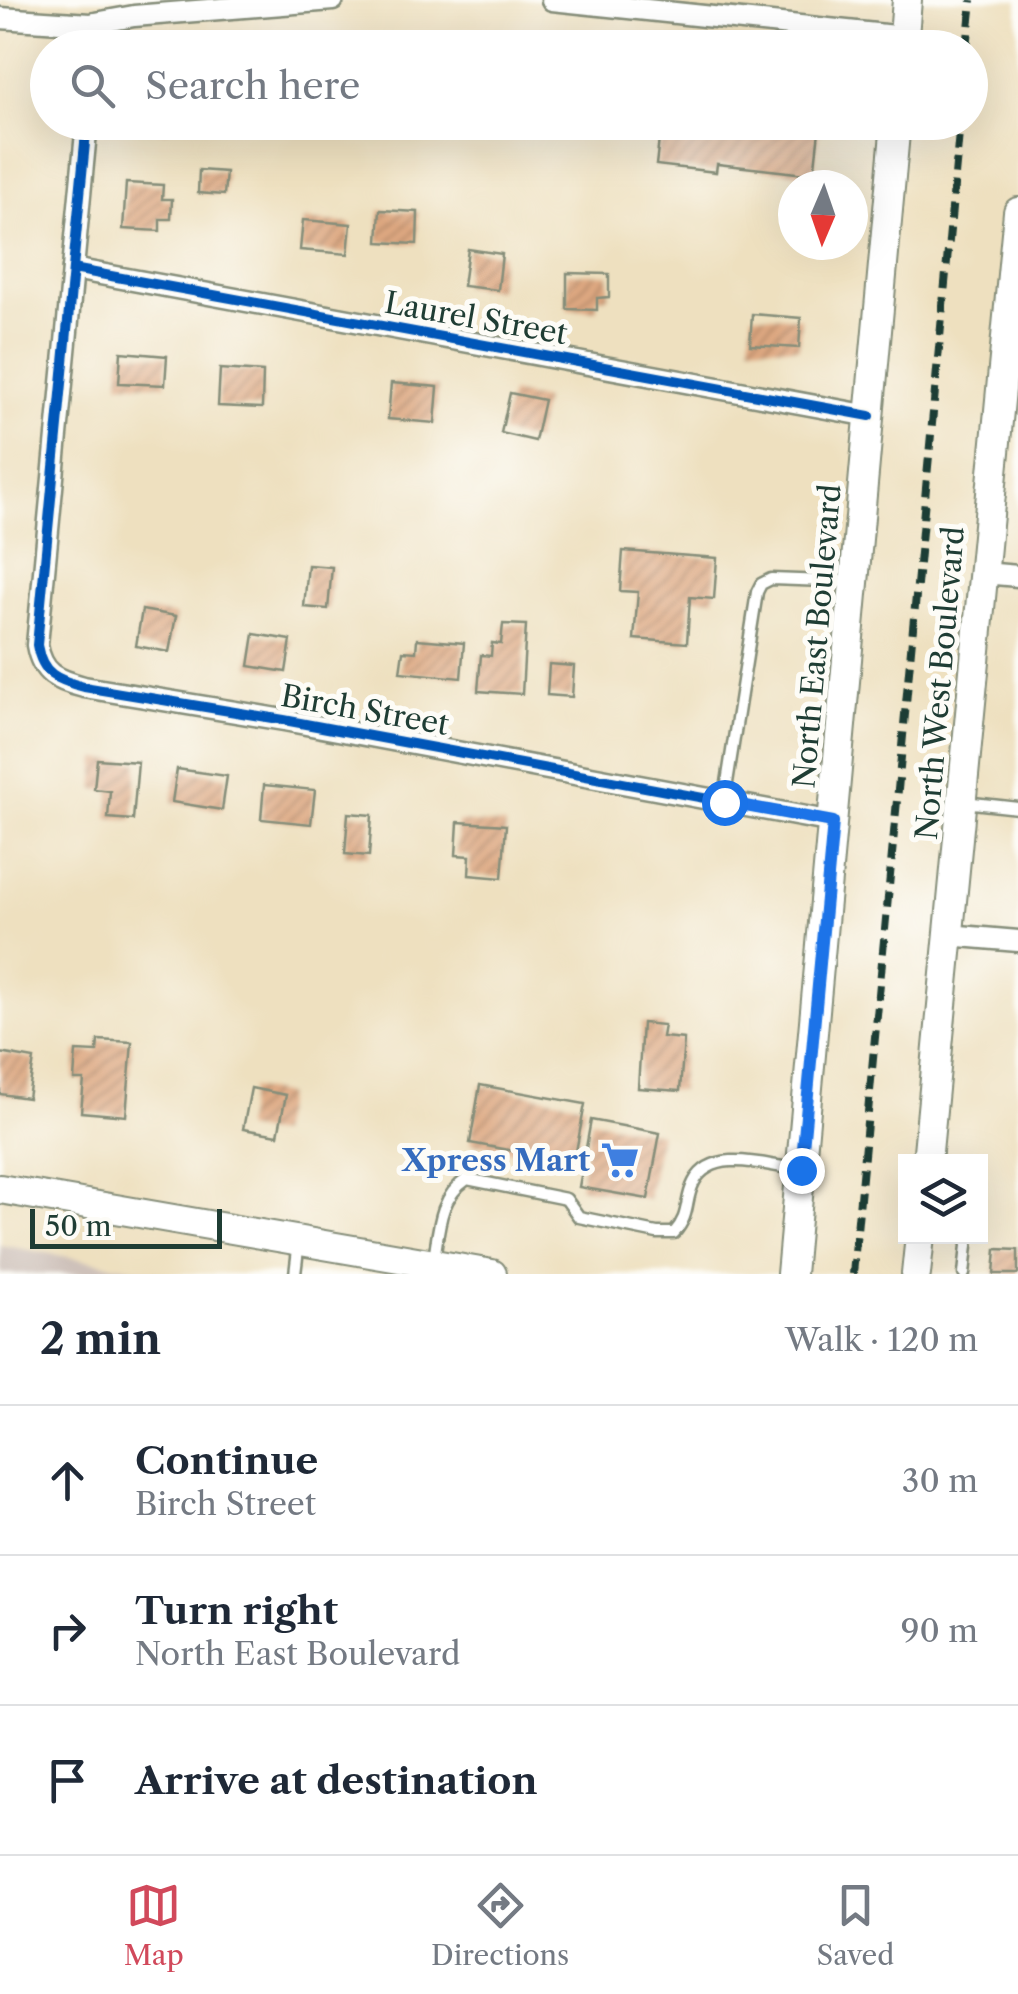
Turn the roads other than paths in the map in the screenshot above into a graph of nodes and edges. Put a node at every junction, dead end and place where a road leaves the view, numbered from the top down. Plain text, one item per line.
1 (333, 0) edge
2 (552, 0) edge
3 (907, 0) edge
4 (0, 18) edge
5 (96, 23) junction
6 (95, 30) edge
7 (803, 30) edge
8 (905, 30) edge
9 (84, 140) edge
10 (894, 140) edge
11 (1018, 212) edge
12 (72, 269) junction
13 (1014, 294) edge
14 (870, 416) junction
15 (983, 572) junction
16 (1018, 576) edge
17 (854, 582) junction
18 (724, 802) junction
19 (961, 802) junction
20 (1018, 808) edge
21 (833, 822) junction
22 (948, 934) junction
23 (1018, 941) edge
24 (928, 1154) edge
25 (801, 1170) junction
26 (0, 1189) edge
27 (299, 1240) junction
28 (919, 1244) edge
29 (967, 1244) edge
30 (433, 1264) junction
31 (295, 1274) edge
32 (492, 1274) edge
33 (791, 1274) edge
34 (916, 1274) edge
35 (964, 1274) edge

1 - 5 street
2 - 7 street
3 - 8 main road
4 - 5 street
5 - 6 street
9 - 12 street, Birch Street
10 - 14 main road, North East Boulevard
11 - 13 main road, North West Boulevard
12 - 14 street, Laurel Street
12 - 18 street, Birch Street
13 - 15 main road, North West Boulevard
14 - 17 main road, North East Boulevard
15 - 16 street
15 - 19 main road, North West Boulevard
17 - 18 lane
17 - 21 main road, North East Boulevard
18 - 21 street, Birch Street
19 - 20 lane
19 - 22 main road, North West Boulevard
21 - 25 main road, North East Boulevard
22 - 23 street
22 - 24 main road, North West Boulevard
25 - 30 lane
25 - 33 main road, North East Boulevard
26 - 27 main road
27 - 30 main road
27 - 31 lane
28 - 34 main road
29 - 35 lane
30 - 32 main road

